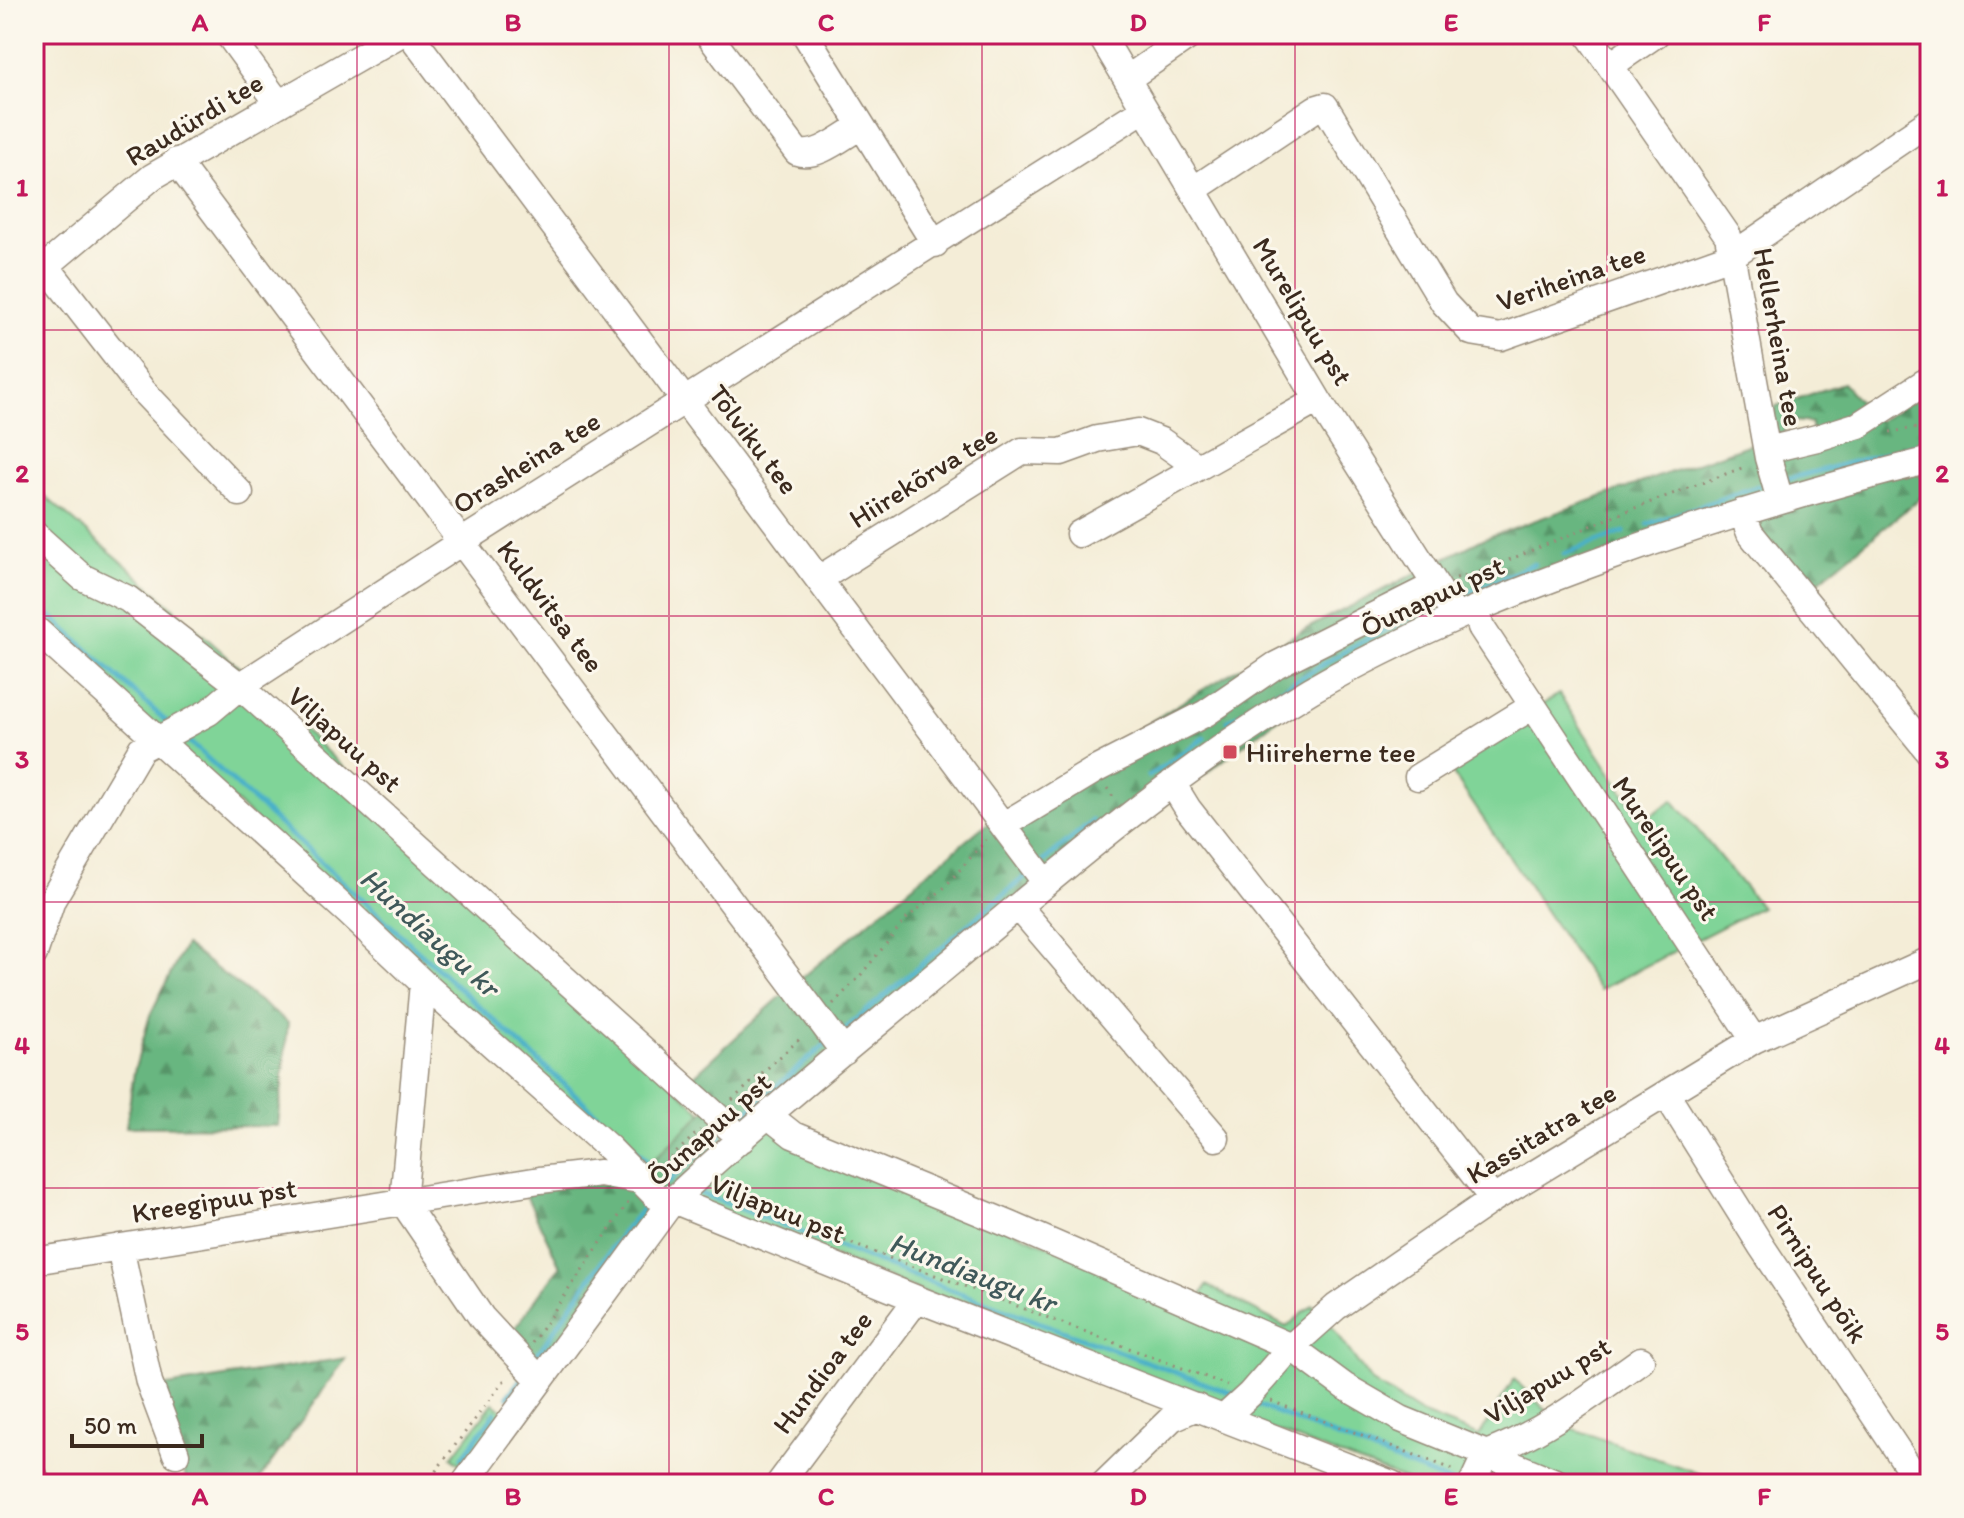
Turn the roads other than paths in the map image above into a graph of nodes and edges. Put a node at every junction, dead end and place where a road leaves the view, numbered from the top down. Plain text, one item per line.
1 (228, 34) edge
2 (400, 34) edge
3 (410, 34) edge
4 (708, 34) edge
5 (805, 34) edge
6 (1100, 34) edge
7 (1192, 34) edge
8 (1588, 34) edge
9 (1656, 34) edge
10 (1611, 65) junction
11 (1127, 79) junction
12 (279, 104) junction
13 (1144, 109) junction
14 (1930, 121) edge
15 (861, 126) junction
16 (176, 161) junction
17 (1193, 190) junction
18 (935, 244) junction
19 (1733, 255) junction
20 (40, 271) edge
21 (1930, 379) edge
22 (684, 400) junction
23 (1318, 400) junction
24 (1767, 454) junction
25 (1930, 460) edge
26 (1198, 467) junction
27 (240, 493) dead end
28 (1780, 500) junction
29 (1742, 512) junction
30 (34, 534) edge
31 (1079, 534) dead end
32 (463, 541) junction
33 (819, 579) junction
34 (1435, 585) junction
35 (1465, 613) junction
36 (34, 628) edge
37 (240, 686) junction
38 (1533, 706) junction
39 (1206, 713) junction
40 (158, 738) junction
41 (1229, 743) junction
42 (1930, 753) edge
43 (1418, 777) dead end
44 (1172, 783) junction
45 (1004, 825) junction
46 (1046, 883) junction
47 (1018, 906) junction
48 (34, 954) edge
49 (1930, 960) edge
50 (423, 983) junction
51 (1754, 1040) junction
52 (844, 1052) junction
53 (1666, 1094) junction
54 (769, 1116) junction
55 (1216, 1138) dead end
56 (742, 1139) junction
57 (639, 1180) junction
58 (682, 1191) junction
59 (1493, 1199) junction
60 (403, 1202) junction
61 (120, 1247) junction
62 (34, 1261) edge
63 (917, 1299) junction
64 (1291, 1347) junction
65 (1641, 1360) dead end
66 (540, 1380) junction
67 (1147, 1387) junction
68 (1197, 1407) junction
69 (1225, 1417) junction
70 (1158, 1432) junction
71 (176, 1454) dead end
72 (1477, 1472) edge
73 (34, 1476) edge
74 (38, 1484) edge
75 (464, 1484) edge
76 (779, 1484) edge
77 (1104, 1484) edge
78 (1392, 1484) edge
79 (1560, 1484) edge
80 (1920, 1484) edge

1 - 12 street
2 - 12 street, Raudürdi tee
3 - 22 street, Tõlviku tee
4 - 15 street
5 - 15 street
6 - 11 street, Murelipuu pst
7 - 11 street
8 - 10 street, Hellerheina tee
9 - 10 street
10 - 19 street, Hellerheina tee
11 - 13 street, Murelipuu pst
12 - 16 street, Raudürdi tee
13 - 17 street, Murelipuu pst
13 - 18 street, Orasheina tee
14 - 19 street, Veriheina tee
15 - 18 street
16 - 20 street, Raudürdi tee
16 - 32 street, Kuldvitsa tee
17 - 19 street, Veriheina tee
17 - 23 street, Murelipuu pst
18 - 22 street, Orasheina tee
19 - 24 street, Hellerheina tee
20 - 27 street
21 - 24 street
22 - 32 street, Orasheina tee
22 - 33 street, Tõlviku tee
23 - 26 street
23 - 34 street, Murelipuu pst
24 - 28 street, Hellerheina tee
25 - 28 street, Õunapuu pst
26 - 31 street
26 - 33 street, Hiirekõrva tee
28 - 29 street, Õunapuu pst
29 - 35 street, Õunapuu pst
29 - 42 street
30 - 37 street, Viljapuu pst
32 - 37 street, Orasheina tee
32 - 52 street, Kuldvitsa tee
33 - 45 street, Tõlviku tee
34 - 35 street, Murelipuu pst
34 - 39 street
35 - 38 street, Murelipuu pst
35 - 41 street, Õunapuu pst
36 - 40 street, Viljapuu pst
37 - 40 street, Orasheina tee
37 - 56 street, Viljapuu pst
38 - 43 street
38 - 51 street, Murelipuu pst
39 - 41 street
39 - 45 street
40 - 48 street, Orasheina tee
40 - 50 street, Viljapuu pst
41 - 44 street, Õunapuu pst
44 - 46 street, Õunapuu pst
44 - 59 street
45 - 46 street, Tõlviku tee
46 - 47 street, Õunapuu pst
47 - 52 street, Õunapuu pst
47 - 55 street
49 - 51 street, Kassitatra tee
50 - 57 street, Viljapuu pst
50 - 60 street
51 - 53 street, Kassitatra tee
52 - 54 street, Õunapuu pst
53 - 59 street, Kassitatra tee
53 - 80 street, Pirnipuu põik
54 - 56 street, Õunapuu pst
54 - 64 street, Viljapuu pst
56 - 58 street, Õunapuu pst
57 - 58 street, Viljapuu pst
57 - 60 street, Kreegipuu pst
58 - 63 street, Viljapuu pst
58 - 66 street, Õunapuu pst
59 - 64 street, Kassitatra tee
60 - 61 street, Kreegipuu pst
60 - 66 street
61 - 62 street, Kreegipuu pst
61 - 71 street
63 - 67 street, Viljapuu pst
63 - 76 street, Hundioa tee
64 - 69 street, Kassitatra tee
64 - 72 street, Viljapuu pst
65 - 72 street, Viljapuu pst
66 - 75 street, Õunapuu pst
67 - 68 street, Viljapuu pst
67 - 70 street
68 - 69 street, Viljapuu pst
68 - 70 street
69 - 78 street, Viljapuu pst
70 - 77 street
72 - 79 street, Viljapuu pst
73 - 74 street

